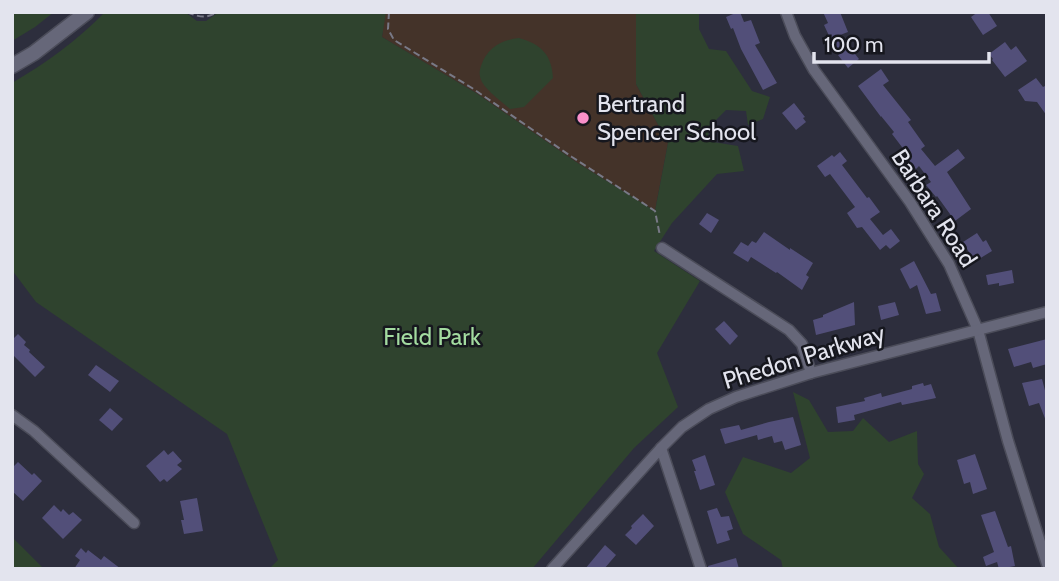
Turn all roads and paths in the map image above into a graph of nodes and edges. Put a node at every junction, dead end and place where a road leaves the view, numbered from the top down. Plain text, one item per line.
1 (87, 12) edge
2 (187, 12) edge
3 (217, 12) edge
4 (389, 12) edge
5 (786, 12) edge
6 (12, 66) edge
7 (662, 248) joint
8 (1047, 312) edge
9 (978, 330) junction
10 (811, 373) junction
11 (12, 415) edge
12 (661, 448) junction
13 (134, 523) dead end
14 (1045, 557) edge
15 (552, 569) edge
16 (701, 569) edge

1 - 6 main road
2 - 3 path
4 - 7 path
5 - 9 street, Barbara Road
7 - 10 street
8 - 9 street, Phedon Parkway
9 - 10 street, Phedon Parkway
9 - 14 street, Barbara Road
10 - 12 street, Phedon Parkway
11 - 13 street
12 - 15 street, Phedon Parkway
12 - 16 street

